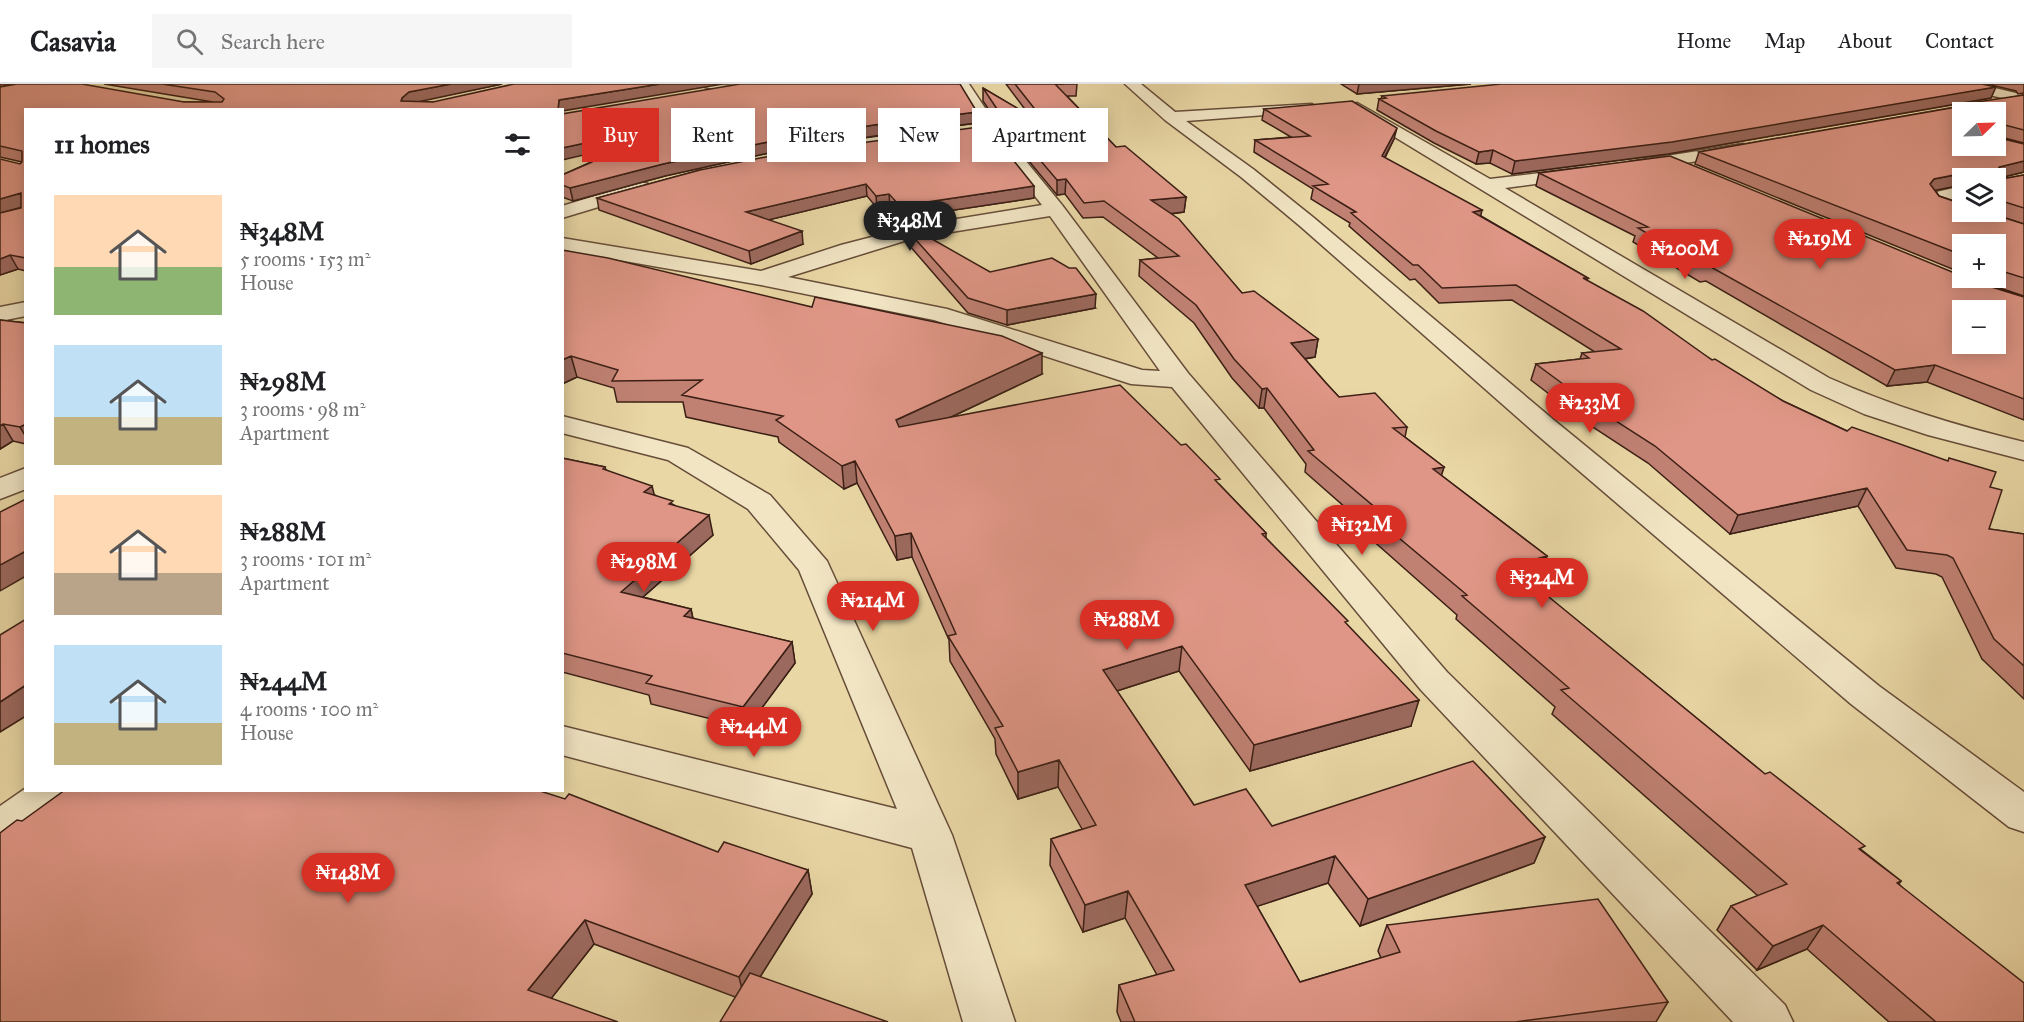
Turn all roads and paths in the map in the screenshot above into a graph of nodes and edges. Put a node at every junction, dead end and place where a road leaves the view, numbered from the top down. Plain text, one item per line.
1 (710, 84) edge
2 (962, 84) edge
3 (1132, 84) edge
4 (1959, 84) edge
5 (697, 95) edge
6 (2024, 99) edge
7 (2024, 112) edge
8 (1171, 117) junction
9 (972, 130) joint
10 (866, 142) edge
11 (1760, 146) edge
12 (1668, 161) junction
13 (1006, 162) edge
14 (1623, 167) edge
15 (1600, 170) edge
16 (1700, 175) edge
17 (1488, 185) junction
18 (652, 186) edge
19 (1952, 194) edge
20 (1952, 207) edge
21 (1055, 209) junction
22 (564, 212) edge
23 (564, 244) edge
24 (761, 278) junction
25 (24, 309) edge
26 (0, 314) edge
27 (1179, 378) junction
28 (564, 425) edge
29 (2024, 451) edge
30 (24, 478) edge
31 (0, 490) edge
32 (564, 741) edge
33 (50, 792) edge
34 (2024, 815) edge
35 (0, 830) edge
36 (930, 835) junction
37 (989, 1022) edge
38 (1767, 1022) edge

1 - 5 street
2 - 9 street
3 - 8 street
4 - 6 street
6 - 7 street
8 - 17 street
8 - 34 street
9 - 10 street
11 - 12 street
12 - 14 street
12 - 16 street
13 - 21 street
15 - 17 street
17 - 29 street
18 - 22 street
19 - 20 street
21 - 24 street
21 - 27 street
23 - 24 street
24 - 27 street
25 - 26 street
27 - 38 street
28 - 36 street
30 - 31 street
32 - 36 street
33 - 35 street
36 - 37 street

